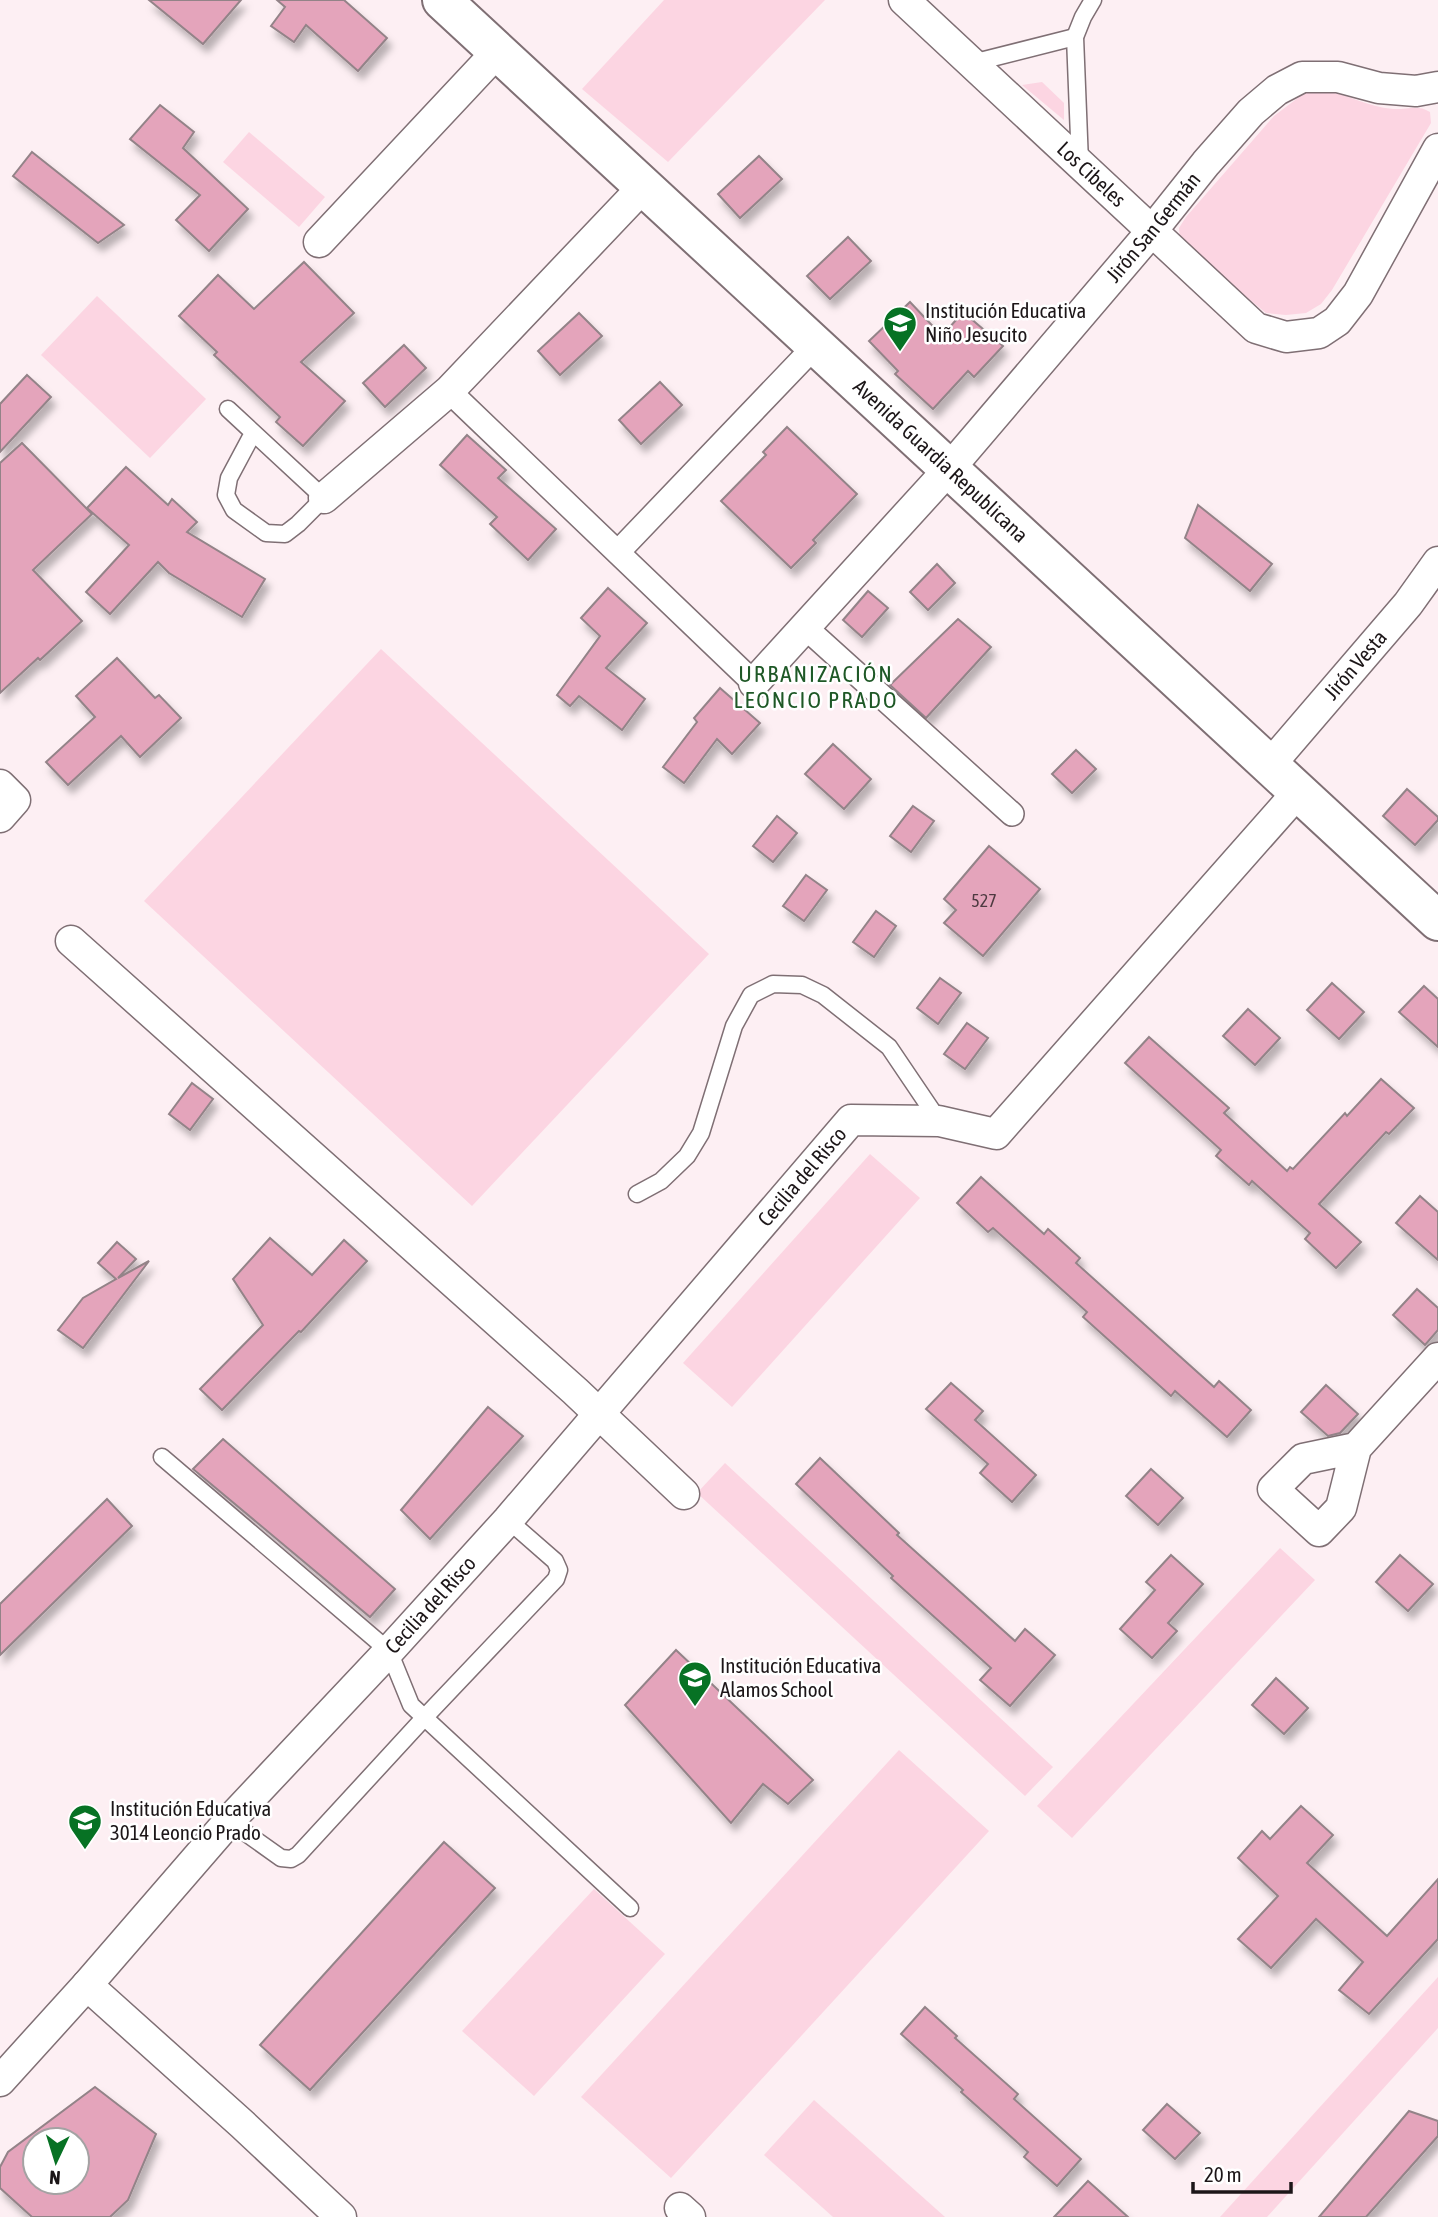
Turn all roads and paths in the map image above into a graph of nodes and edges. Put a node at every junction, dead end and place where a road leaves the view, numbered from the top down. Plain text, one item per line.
1 (442, 0) edge
2 (904, 0) edge
3 (1093, 0) edge
4 (1075, 37) junction
5 (498, 51) junction
6 (972, 64) junction
7 (1438, 87) edge
8 (1438, 149) edge
9 (1080, 163) junction
10 (644, 186) junction
11 (1152, 232) junction
12 (319, 242) dead end
13 (816, 345) junction
14 (449, 391) junction
15 (228, 409) dead end
16 (253, 433) junction
17 (949, 469) junction
18 (324, 498) junction
19 (618, 552) junction
20 (1438, 562) edge
21 (806, 628) junction
22 (754, 683) joint
23 (1269, 766) junction
24 (1298, 792) junction
25 (1012, 814) dead end
26 (1438, 921) edge
27 (71, 941) dead end
28 (939, 1121) junction
29 (637, 1194) dead end
30 (1438, 1358) edge
31 (600, 1414) junction
32 (1356, 1448) dead end
33 (162, 1457) dead end
34 (684, 1494) dead end
35 (508, 1520) junction
36 (389, 1651) junction
37 (424, 1718) junction
38 (229, 1821) junction
39 (629, 1908) dead end
40 (87, 1985) junction
41 (0, 2081) edge
42 (341, 2217) edge

1 - 5 street, Avenida Guardia Republicana
2 - 6 street, Los Cibeles
3 - 4 lane
4 - 6 lane
4 - 9 lane
5 - 10 street, Avenida Guardia Republicana
5 - 12 street
6 - 9 street, Los Cibeles
7 - 11 street, Jirón San Germán
8 - 11 street, Los Cibeles
9 - 11 street, Los Cibeles
10 - 13 street, Avenida Guardia Republicana
10 - 14 street
11 - 17 street, Jirón San Germán
13 - 17 street, Avenida Guardia Republicana
13 - 19 street
14 - 18 street
14 - 19 street
15 - 16 lane
16 - 18 lane
16 - 18 lane
17 - 21 street, Jirón San Germán
17 - 23 street, Avenida Guardia Republicana
19 - 22 street
20 - 23 street, Jirón Vesta
21 - 22 street, Jirón San Germán
21 - 25 street
23 - 24 street, Avenida Guardia Republicana
24 - 26 street, Avenida Guardia Republicana
24 - 28 street
27 - 31 street
28 - 29 lane
28 - 31 street, Cecilia del Risco
30 - 32 street
31 - 34 street
31 - 35 street, Cecilia del Risco
33 - 36 lane
35 - 36 street, Cecilia del Risco
35 - 37 lane
36 - 37 lane
36 - 38 street, Cecilia del Risco
37 - 38 lane
37 - 39 lane
38 - 40 street, Cecilia del Risco
40 - 41 street, Cecilia del Risco
40 - 42 street

